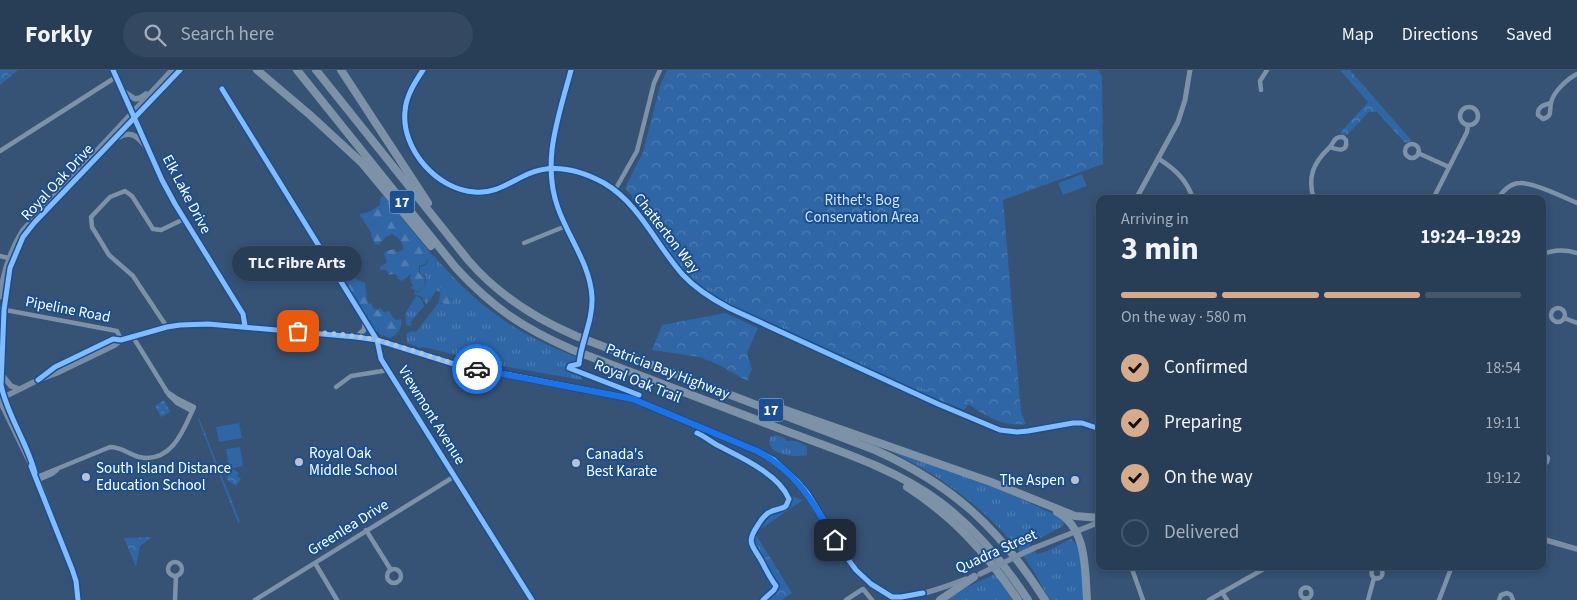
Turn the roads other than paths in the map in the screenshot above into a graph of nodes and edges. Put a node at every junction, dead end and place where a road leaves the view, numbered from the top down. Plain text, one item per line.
1 (113, 70) edge
2 (172, 70) edge
3 (180, 70) edge
4 (257, 70) edge
5 (297, 70) edge
6 (316, 70) edge
7 (341, 70) edge
8 (423, 70) edge
9 (571, 70) edge
10 (660, 70) edge
11 (1190, 70) edge
12 (1267, 70) edge
13 (1577, 74) edge
14 (116, 77) junction
15 (154, 89) junction
16 (222, 89) dead end
17 (1261, 90) dead end
18 (123, 91) junction
19 (1550, 103) dead end
20 (134, 116) junction
21 (1468, 125) dead end
22 (117, 138) junction
23 (1330, 147) dead end
24 (0, 151) edge
25 (1418, 153) dead end
26 (152, 154) junction
27 (1159, 159) junction
28 (1449, 167) junction
29 (551, 168) junction
30 (615, 190) junction
31 (1138, 195) edge
32 (1192, 195) edge
33 (1313, 195) edge
34 (1435, 195) edge
35 (1502, 195) edge
36 (1577, 203) edge
37 (184, 219) junction
38 (566, 226) junction
39 (524, 243) dead end
40 (1546, 253) edge
41 (1577, 253) edge
42 (0, 256) edge
43 (8, 258) junction
44 (468, 260) junction
45 (2, 268) edge
46 (0, 297) edge
47 (2, 310) edge
48 (1564, 318) dead end
49 (592, 319) dead end
50 (365, 322) junction
51 (518, 323) junction
52 (1577, 323) edge
53 (245, 326) junction
54 (166, 327) junction
55 (133, 337) junction
56 (356, 337) junction
57 (121, 340) junction
58 (377, 340) junction
59 (389, 370) junction
60 (1, 373) edge
61 (680, 375) junction
62 (336, 387) dead end
63 (19, 389) junction
64 (1, 399) edge
65 (1096, 428) edge
66 (854, 456) junction
67 (455, 476) junction
68 (36, 477) junction
69 (1037, 501) junction
70 (1096, 519) edge
71 (1096, 522) edge
72 (366, 530) junction
73 (1076, 530) junction
74 (1546, 540) edge
75 (1577, 549) edge
76 (315, 563) junction
77 (391, 570) dead end
78 (1132, 570) edge
79 (1261, 570) edge
80 (1450, 570) edge
81 (977, 575) junction
82 (176, 576) dead end
83 (1374, 578) dead end
84 (1222, 592) junction
85 (923, 594) junction
86 (901, 598) edge
87 (78, 600) edge
88 (175, 600) edge
89 (255, 600) edge
90 (337, 600) edge
91 (532, 600) edge
92 (846, 600) edge
93 (872, 600) edge
94 (917, 600) edge
95 (940, 600) edge
96 (1018, 600) edge
97 (1028, 600) edge
98 (1045, 600) edge
99 (1087, 600) edge
100 (1143, 600) edge
101 (1209, 600) edge
102 (1227, 600) edge
103 (1368, 600) edge
104 (1439, 600) edge
105 (1499, 600) edge
106 (1513, 600) edge

1 - 14 street, Elk Lake Drive
2 - 15 main road, Royal Oak Drive
3 - 20 main road, Royal Oak Drive
4 - 51 highway
5 - 51 highway, Patricia Bay Highway / 17
6 - 44 highway, Patricia Bay Highway / 17
7 - 44 highway
8 - 29 street, Chatterton Way
9 - 29 street
10 - 30 street
11 - 27 street
12 - 17 street
13 - 19 street
14 - 18 street, Elk Lake Drive
14 - 24 street
15 - 18 main road
15 - 20 main road, Royal Oak Drive
16 - 50 street, Viewmont Avenue
18 - 20 street, Elk Lake Drive
20 - 22 main road, Royal Oak Drive
20 - 26 street, Elk Lake Drive
20 - 43 main road, Royal Oak Drive
21 - 28 street
22 - 26 main road
22 - 47 main road, Royal Oak Drive
23 - 33 street
25 - 28 street
26 - 37 street, Elk Lake Drive
27 - 31 street
27 - 32 street
28 - 34 street
29 - 30 street, Chatterton Way
29 - 38 street
30 - 65 street, Chatterton Way
35 - 36 street
37 - 53 street, Elk Lake Drive
37 - 54 street
38 - 39 street
38 - 49 street
40 - 41 street
42 - 43 street
43 - 45 main road, Royal Oak Drive
44 - 61 highway, Patricia Bay Highway / 17
45 - 46 main road, Royal Oak Drive
47 - 57 street, Pipeline Road
47 - 60 main road, Royal Oak Drive
48 - 52 street
50 - 56 street
50 - 58 street, Viewmont Avenue
51 - 66 highway, Patricia Bay Highway / 17
53 - 54 main road
53 - 56 main road
54 - 55 main road
55 - 57 main road
55 - 68 street
56 - 58 main road
57 - 63 main road
58 - 59 street, Viewmont Avenue
58 - 86 main road
59 - 62 street
59 - 67 street, Viewmont Avenue
60 - 63 main road
60 - 64 main road, Royal Oak Drive
61 - 69 highway
61 - 98 highway, Patricia Bay Highway / 17
63 - 64 main road
64 - 68 main road, Royal Oak Drive
66 - 96 highway
66 - 97 highway, Patricia Bay Highway / 17
67 - 72 street, Greenlea Drive
67 - 91 street, Viewmont Avenue
68 - 87 main road, Royal Oak Drive
69 - 70 highway
69 - 73 highway
71 - 73 main road, Quadra Street
72 - 76 street, Greenlea Drive
72 - 77 street
73 - 81 main road, Quadra Street, bridge
73 - 99 highway
74 - 75 main road
76 - 89 street, Greenlea Drive
76 - 90 street
78 - 100 street
79 - 84 street
80 - 104 street
81 - 85 main road, Quadra Street
81 - 95 highway
82 - 88 street
83 - 103 street
84 - 101 street
84 - 102 street
85 - 86 main road, Quadra Street
85 - 94 main road
92 - 93 street
105 - 106 street

